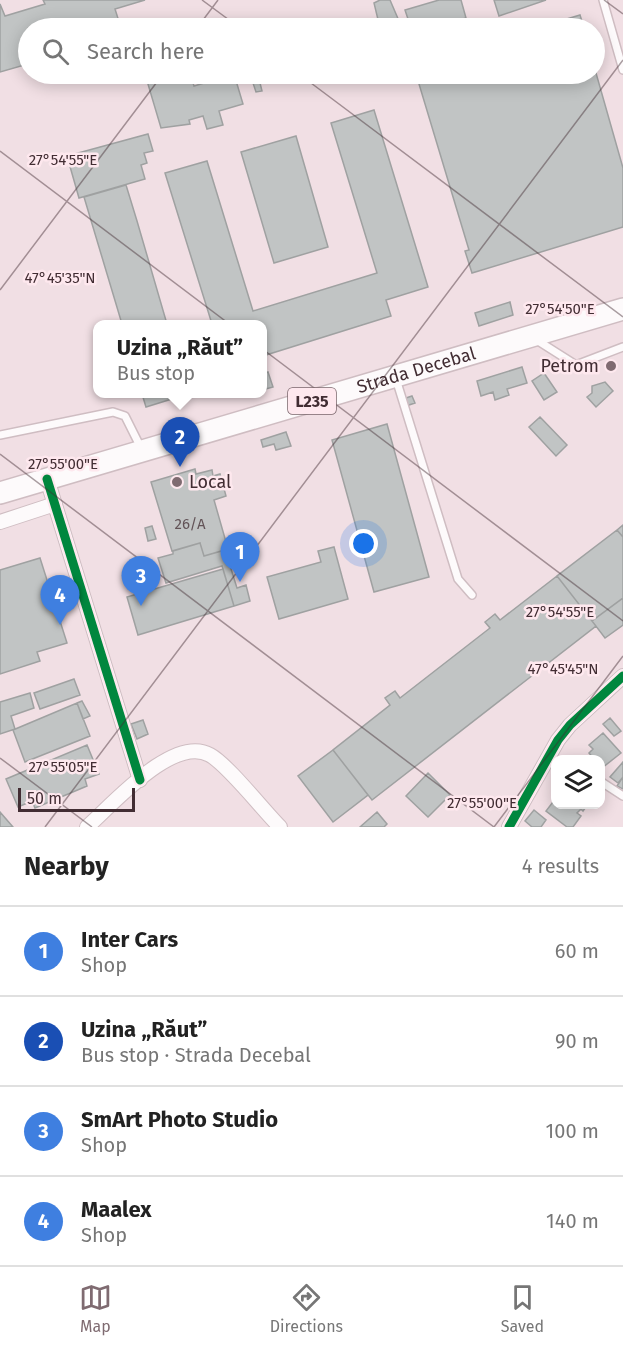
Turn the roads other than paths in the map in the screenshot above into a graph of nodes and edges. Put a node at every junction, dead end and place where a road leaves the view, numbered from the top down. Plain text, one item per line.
1 (603, 0) edge
2 (623, 70) edge
3 (623, 309) edge
4 (532, 337) junction
5 (623, 347) edge
6 (395, 377) junction
7 (0, 435) edge
8 (142, 450) junction
9 (48, 479) junction
10 (0, 493) edge
11 (55, 504) junction
12 (0, 522) edge
13 (472, 595) dead end
14 (623, 676) edge
15 (554, 755) edge
16 (551, 761) edge
17 (140, 780) junction
18 (605, 784) edge
19 (623, 796) edge
20 (87, 827) edge
21 (280, 827) edge
22 (509, 827) edge

1 - 2 lane
3 - 4 main road, Strada Decebal / L235
4 - 5 lane
4 - 6 main road, Strada Decebal / L235
6 - 8 main road, Strada Decebal / L235
6 - 13 lane
7 - 8 lane
8 - 9 main road, Strada Decebal / L235
9 - 10 main road, Strada Decebal / L235
9 - 11 street
11 - 12 street
11 - 17 street
14 - 15 street
16 - 22 street
17 - 20 street
17 - 21 street
18 - 19 lane

